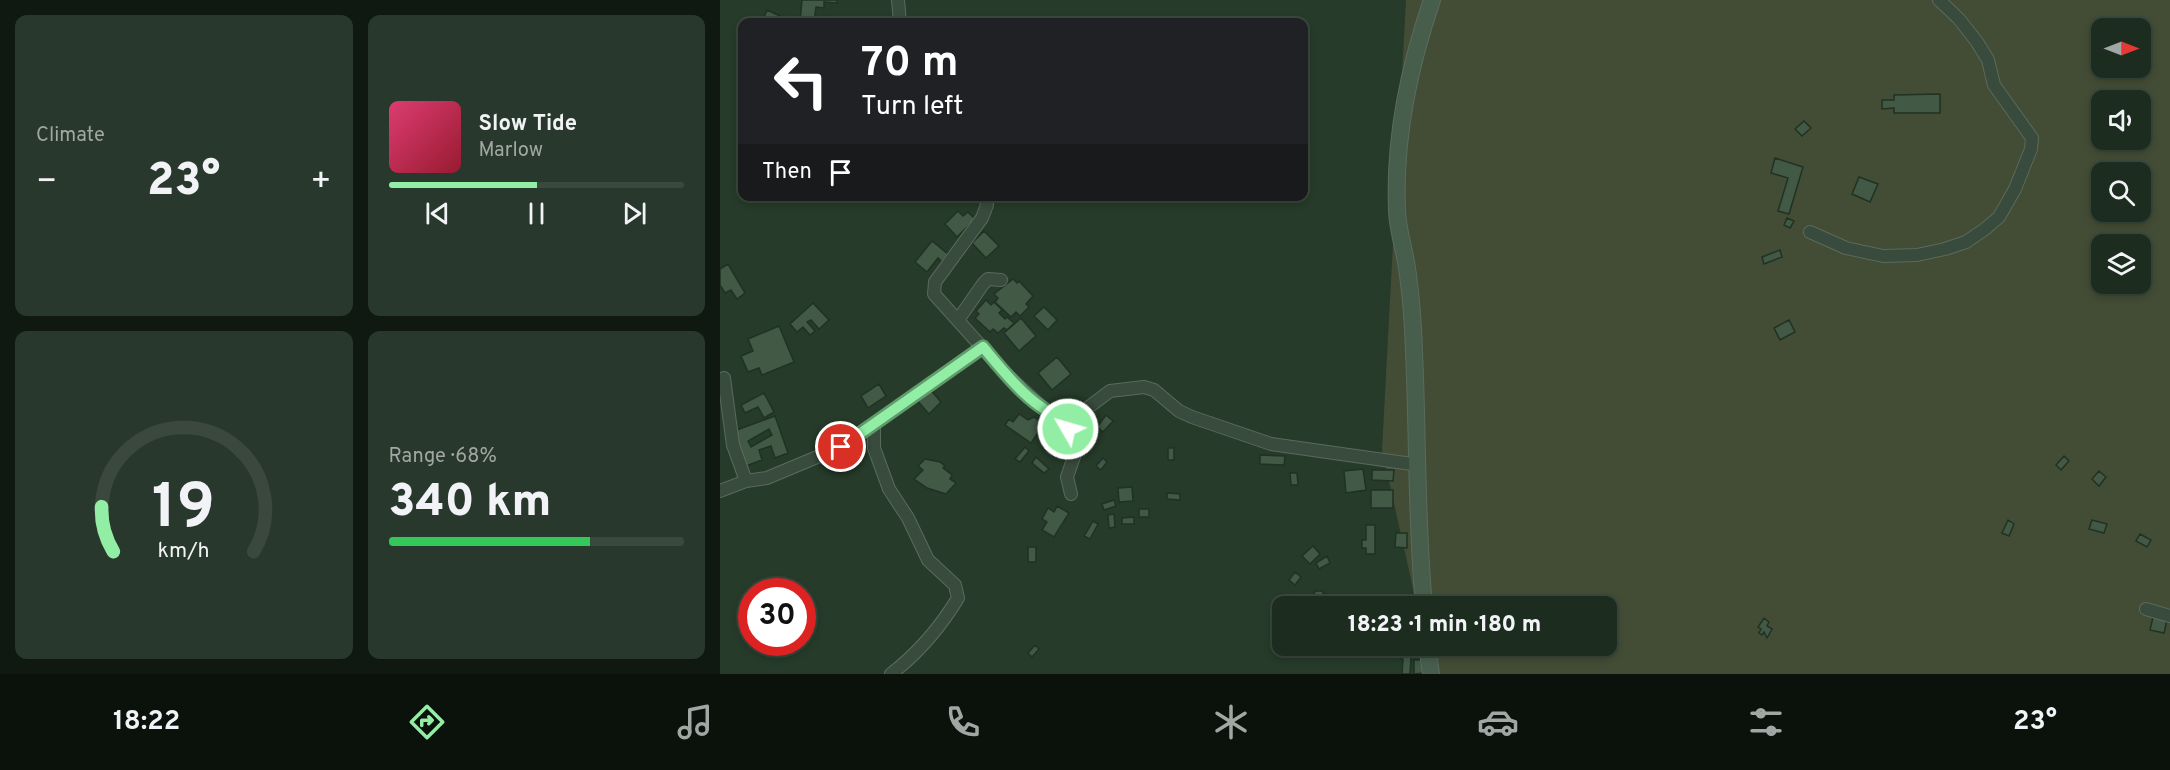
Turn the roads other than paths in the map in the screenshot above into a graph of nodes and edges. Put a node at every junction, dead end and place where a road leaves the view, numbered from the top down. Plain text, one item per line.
1 (898, 0) edge
2 (1432, 0) edge
3 (1939, 0) edge
4 (900, 18) edge
5 (986, 201) edge
6 (1810, 232) dead end
7 (1001, 280) dead end
8 (958, 320) junction
9 (983, 347) junction
10 (724, 378) dead end
11 (1064, 418) junction
12 (874, 425) junction
13 (1419, 465) junction
14 (746, 481) junction
15 (720, 491) edge
16 (1071, 494) dead end
17 (1423, 596) edge
18 (2146, 609) dead end
19 (2170, 616) edge
20 (1429, 656) edge
21 (891, 674) edge
22 (1431, 674) edge

1 - 4 street
2 - 13 street
3 - 6 street
5 - 8 street
7 - 8 street
8 - 9 street
9 - 11 street
9 - 12 street
10 - 14 street
11 - 13 street
11 - 16 street
12 - 14 street
12 - 21 street
13 - 17 street
14 - 15 street
18 - 19 street
20 - 22 street

